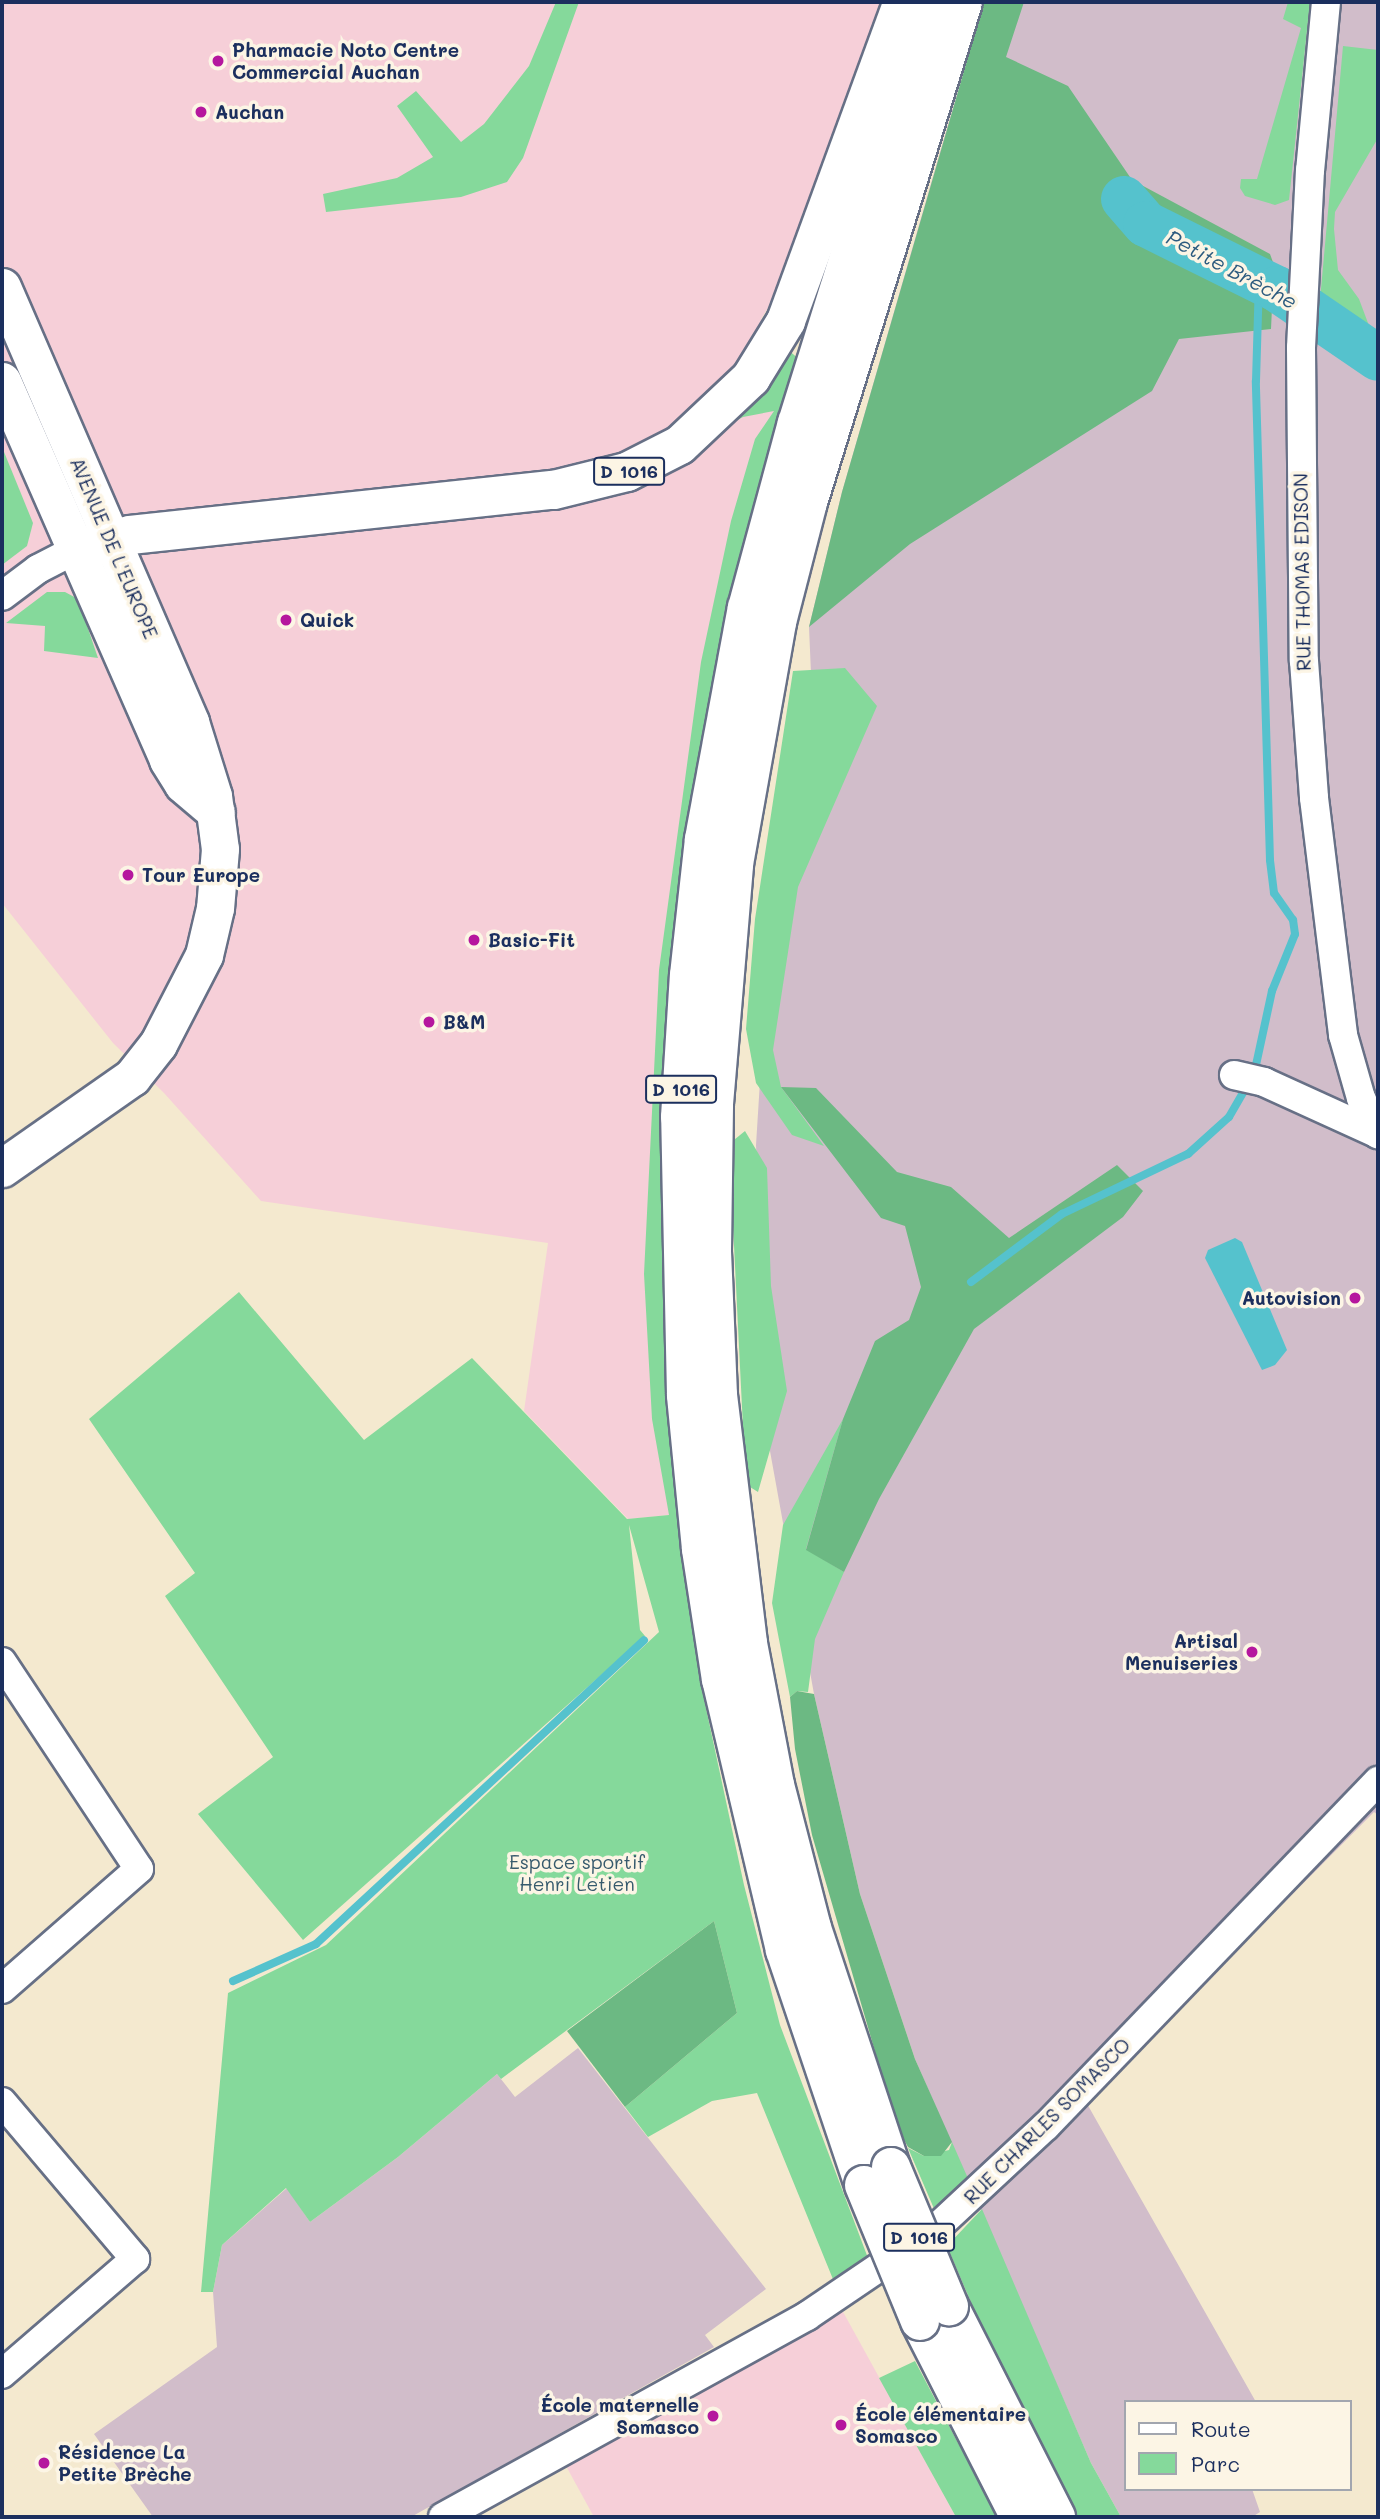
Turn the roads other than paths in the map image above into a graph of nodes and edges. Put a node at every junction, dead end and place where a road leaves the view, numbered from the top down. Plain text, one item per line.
1 (903, 2) edge
2 (929, 2) edge
3 (963, 2) edge
4 (1326, 2) edge
5 (2, 288) edge
6 (2, 381) edge
7 (92, 544) junction
8 (2, 596) edge
9 (1234, 1075) dead end
10 (1378, 1134) edge
11 (2, 1168) edge
12 (2, 1662) edge
13 (1378, 1781) edge
14 (2, 1989) edge
15 (2, 2102) edge
16 (878, 2176) junction
17 (935, 2313) junction
18 (2, 2374) edge
19 (443, 2517) edge
20 (1020, 2517) edge
21 (1056, 2517) edge

1 - 7 highway, D 1016
2 - 16 highway, D 1016
3 - 16 highway, D 1016
4 - 10 street, RUE THOMAS EDISON
5 - 7 street, AVENUE DE L'EUROPE
6 - 7 street, AVENUE DE L'EUROPE
7 - 8 street
7 - 11 street, AVENUE DE L'EUROPE
9 - 10 street
12 - 14 street
13 - 19 street, RUE CHARLES SOMASCO
15 - 18 street
16 - 17 highway, D 1016, bridge
17 - 20 highway, D 1016
17 - 21 highway, D 1016

